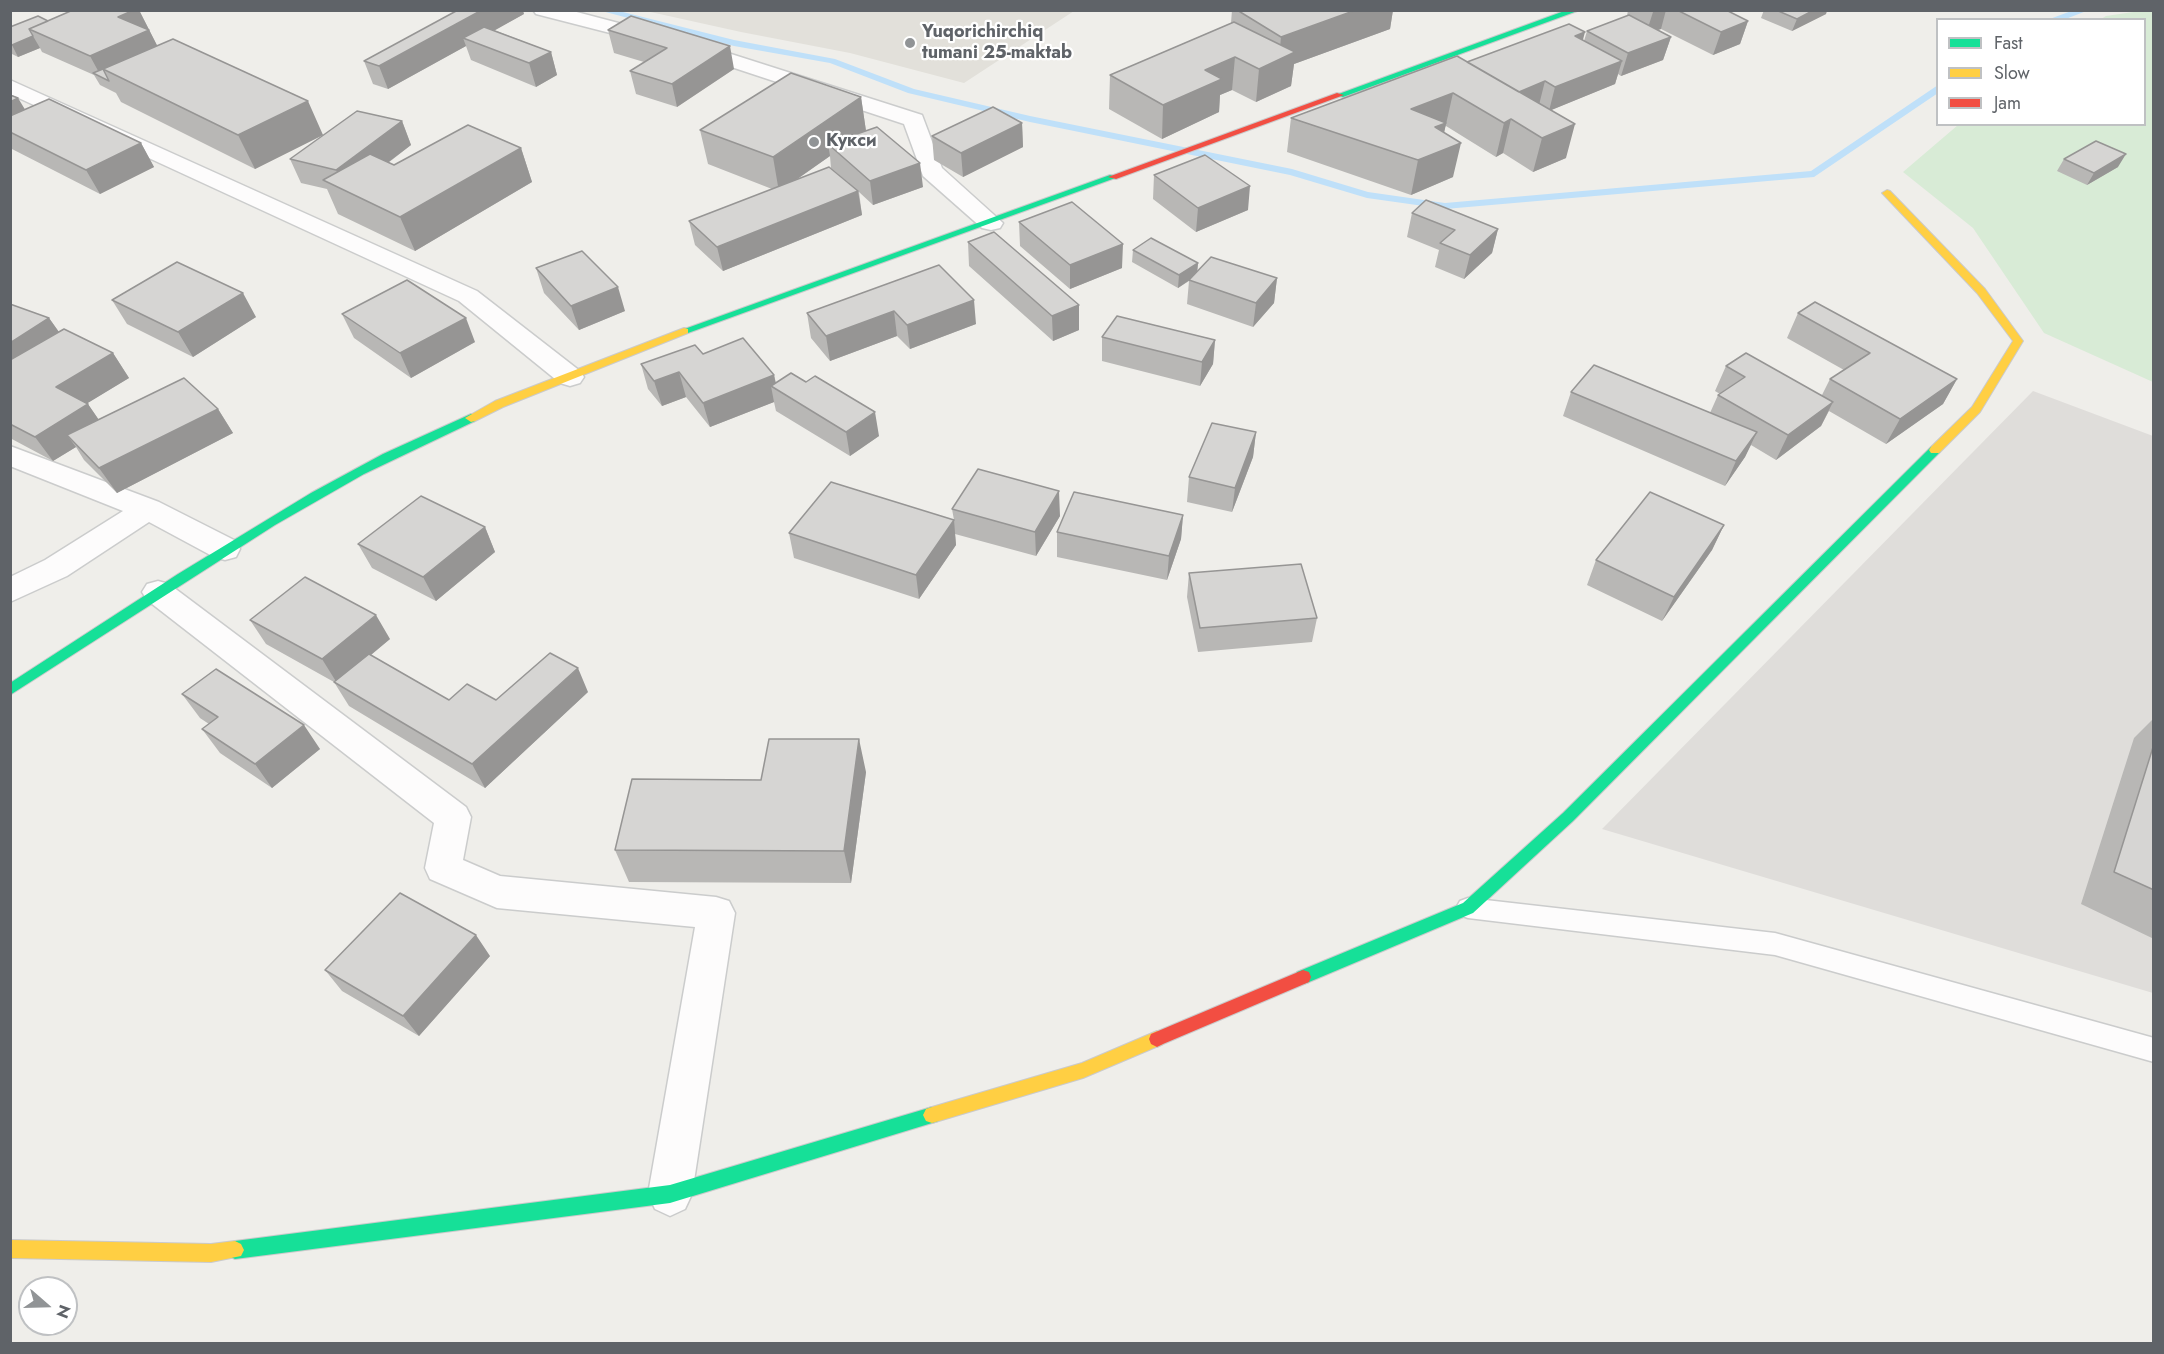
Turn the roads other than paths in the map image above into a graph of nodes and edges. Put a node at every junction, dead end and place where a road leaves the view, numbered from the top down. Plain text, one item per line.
1 (543, 10) edge
2 (1576, 10) edge
3 (10, 86) edge
4 (1887, 193) dead end
5 (991, 223) junction
6 (570, 377) junction
7 (10, 456) edge
8 (148, 509) junction
9 (225, 549) junction
10 (10, 591) edge
11 (158, 592) junction
12 (10, 690) edge
13 (1468, 908) junction
14 (2154, 1050) edge
15 (670, 1194) junction
16 (10, 1249) edge

1 - 5 street
2 - 5 street
3 - 6 street
4 - 13 street
5 - 6 street
6 - 9 street
7 - 8 street
8 - 9 street
8 - 10 street
9 - 11 street
11 - 12 street
11 - 15 street
13 - 14 lane
13 - 15 street
15 - 16 street

